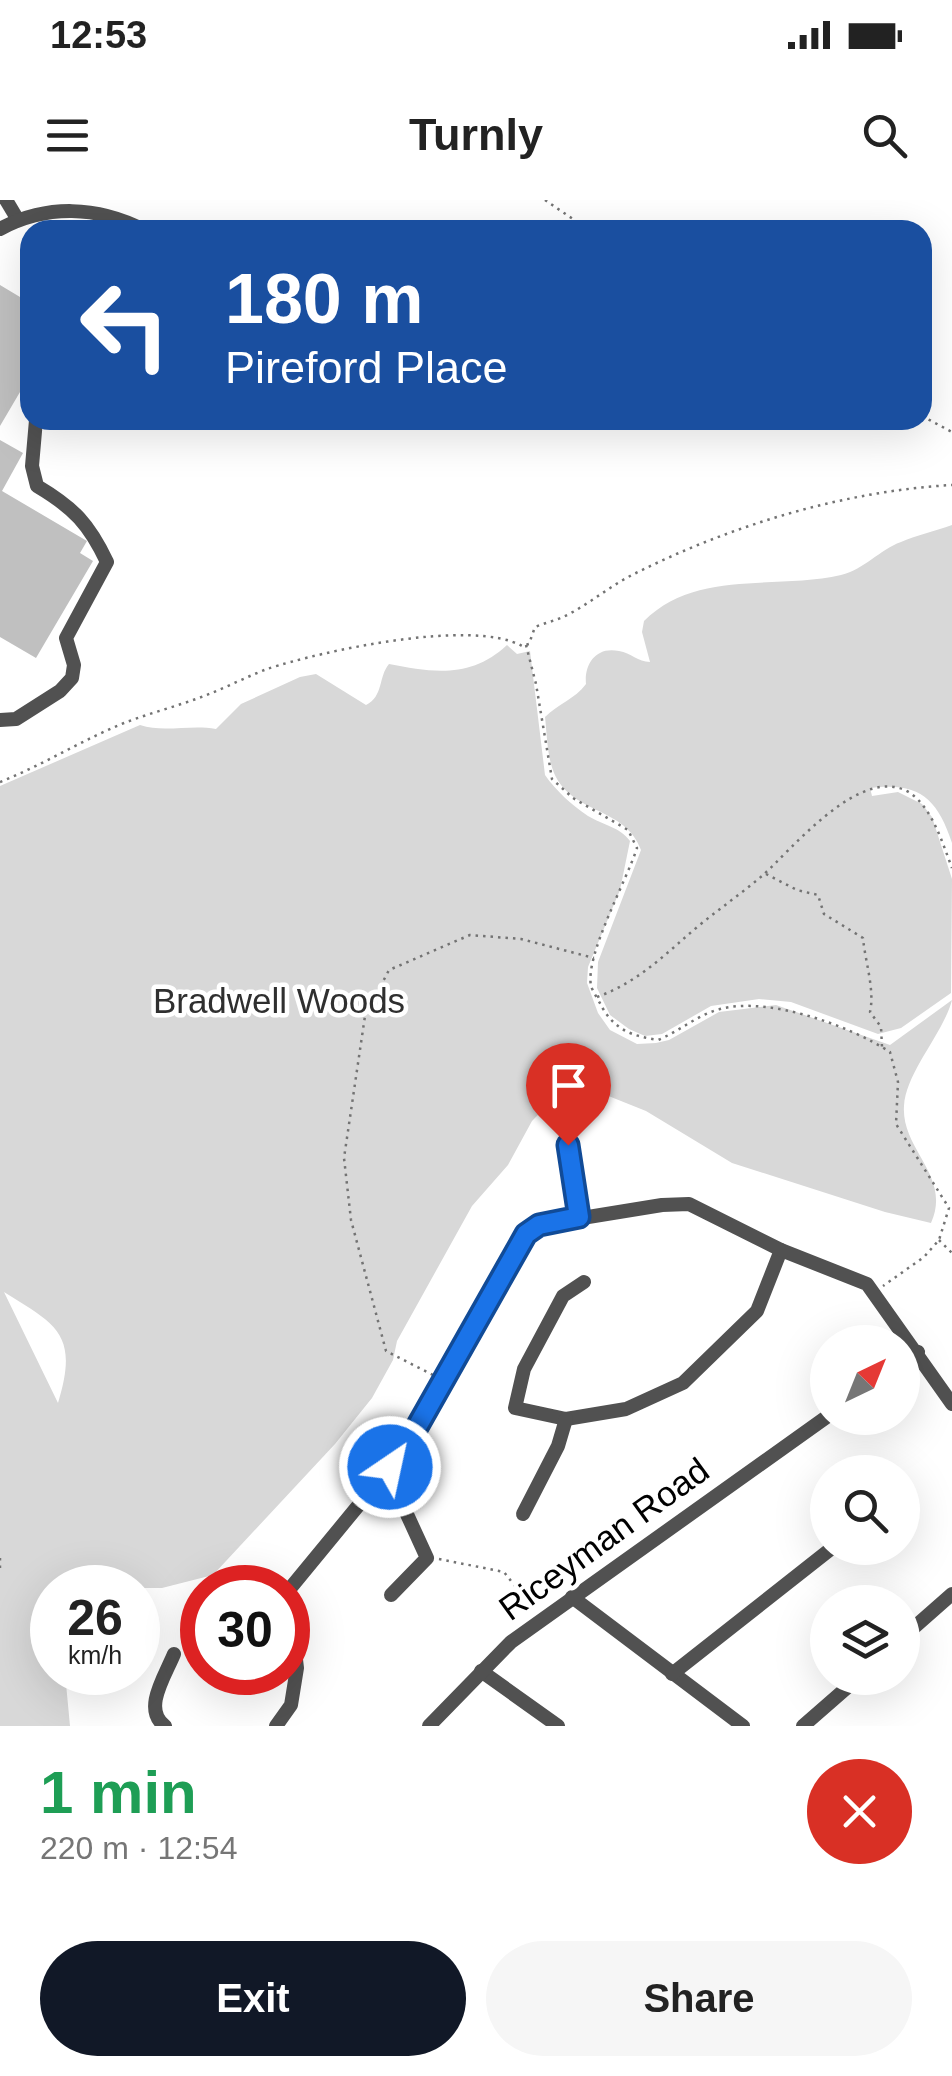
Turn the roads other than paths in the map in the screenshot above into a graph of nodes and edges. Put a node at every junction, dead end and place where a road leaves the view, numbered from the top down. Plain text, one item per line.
1 (6, 200) edge
2 (70, 200) edge
3 (59, 212) junction
4 (18, 220) junction
5 (124, 220) edge
6 (0, 229) edge
7 (35, 430) edge
8 (0, 720) edge
9 (568, 1145) dead end
10 (579, 1217) junction
11 (781, 1250) junction
12 (584, 1282) dead end
13 (898, 1325) edge
14 (920, 1355) edge
15 (952, 1404) edge
16 (566, 1419) junction
17 (810, 1429) edge
18 (376, 1484) junction
19 (523, 1514) dead end
20 (810, 1565) edge
21 (952, 1594) edge
22 (391, 1595) dead end
23 (572, 1597) junction
24 (920, 1622) edge
25 (174, 1662) dead end
26 (482, 1670) junction
27 (672, 1674) junction
28 (839, 1695) edge
29 (165, 1726) edge
30 (276, 1726) edge
31 (428, 1726) edge
32 (558, 1726) edge
33 (743, 1726) edge
34 (804, 1726) edge

1 - 4 street
2 - 3 street
3 - 4 street
3 - 5 street
4 - 6 street
7 - 8 street
9 - 10 street
10 - 11 street
10 - 18 street
11 - 13 street
11 - 16 street
12 - 16 street
14 - 15 street
16 - 19 street
17 - 23 street, Riceyman Road
18 - 22 street
18 - 30 street
20 - 27 street
21 - 24 street
23 - 26 street, Riceyman Road
23 - 27 street
25 - 29 street
26 - 31 street, Riceyman Road
26 - 32 street
27 - 33 street
28 - 34 street

